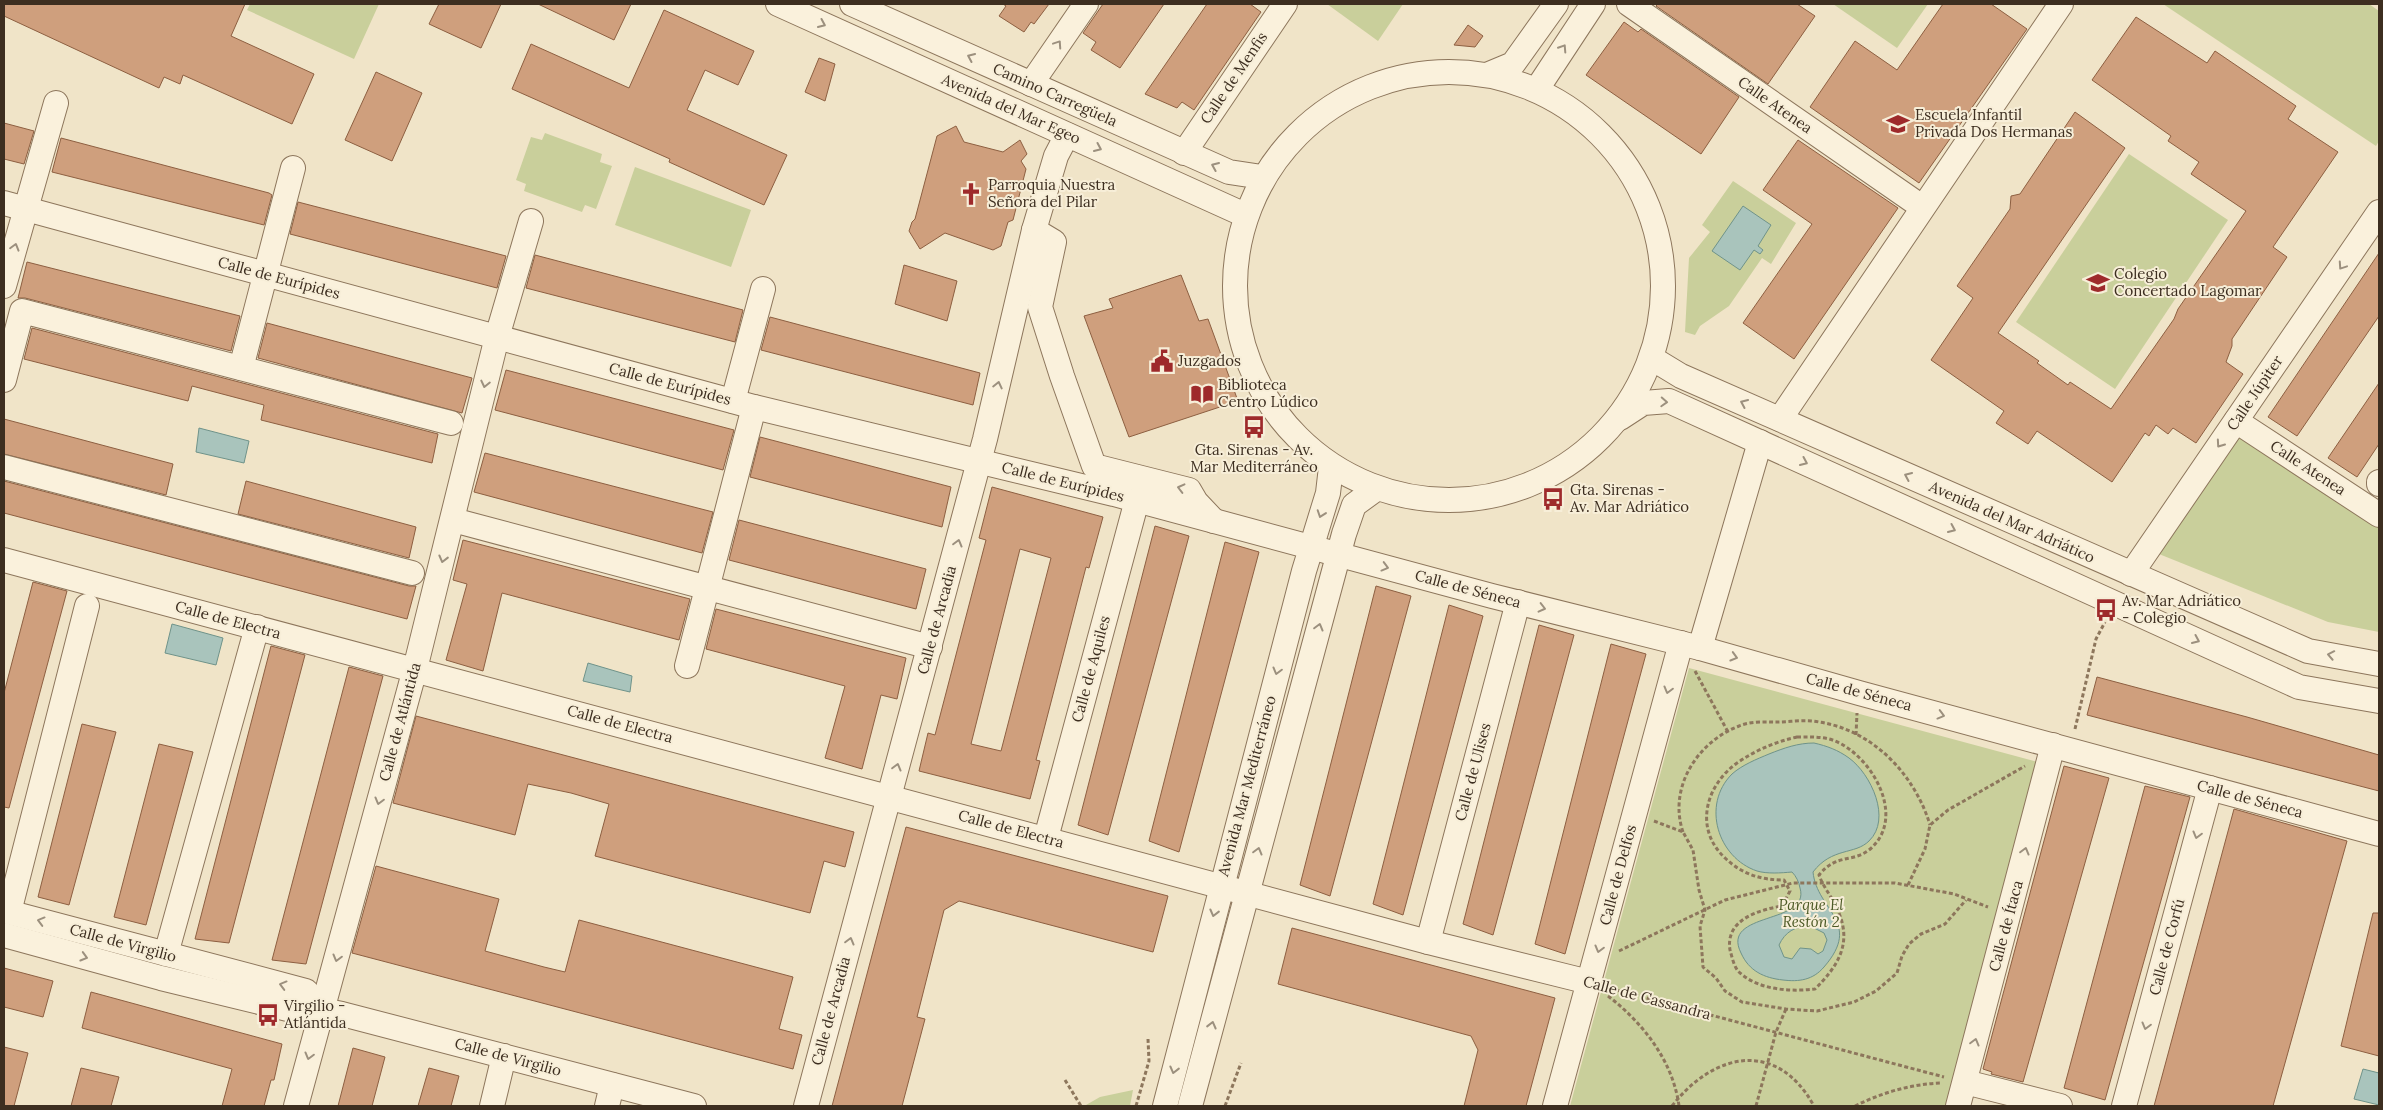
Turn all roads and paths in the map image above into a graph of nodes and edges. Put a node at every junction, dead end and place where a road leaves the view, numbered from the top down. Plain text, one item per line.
1 (778, 4) edge
2 (852, 4) edge
3 (1086, 4) edge
4 (1285, 4) edge
5 (1556, 4) edge
6 (1593, 4) edge
7 (1629, 4) edge
8 (2061, 4) edge
9 (885, 10) edge
10 (1489, 74) junction
11 (1031, 84) junction
12 (1538, 89) junction
13 (56, 103) dead end
14 (1067, 135) junction
15 (1184, 153) junction
16 (293, 168) dead end
17 (1262, 177) junction
18 (15, 205) edge
19 (1922, 207) junction
20 (2379, 212) edge
21 (1245, 215) junction
22 (531, 221) dead end
23 (1034, 230) junction
24 (2371, 241) edge
25 (266, 274) junction
26 (4, 286) edge
27 (763, 289) dead end
28 (497, 337) junction
29 (1653, 359) junction
30 (242, 368) junction
31 (4, 380) edge
32 (743, 404) junction
33 (1620, 418) junction
34 (1780, 419) junction
35 (2236, 421) junction
36 (451, 423) dead end
37 (1760, 442) junction
38 (979, 461) junction
39 (4, 467) edge
40 (1331, 467) junction
41 (1376, 489) junction
42 (1137, 500) junction
43 (2379, 514) edge
44 (453, 520) junction
45 (1214, 521) junction
46 (1311, 547) junction
47 (1338, 554) junction
48 (4, 560) edge
49 (412, 573) dead end
50 (2130, 574) junction
51 (707, 586) junction
52 (1518, 602) junction
53 (2115, 603) junction
54 (88, 606) dead end
55 (257, 627) junction
56 (1690, 645) junction
57 (930, 647) junction
58 (2379, 664) edge
59 (686, 666) dead end
60 (414, 669) junction
61 (2379, 701) edge
62 (1728, 732) junction
63 (2051, 752) junction
64 (2210, 788) junction
65 (889, 796) junction
66 (1634, 816) junction
67 (1930, 825) junction
68 (1683, 832) junction
69 (2379, 834) edge
70 (1046, 838) junction
71 (1822, 882) junction
72 (1786, 884) junction
73 (1908, 885) junction
74 (1234, 889) junction
75 (1966, 900) junction
76 (1704, 910) junction
77 (2008, 915) junction
78 (5, 919) edge
79 (1428, 942) junction
80 (166, 954) junction
81 (1592, 972) junction
82 (1786, 1009) junction
83 (322, 1010) junction
84 (1776, 1032) junction
85 (1148, 1039) dead end
86 (504, 1056) junction
87 (1768, 1062) junction
88 (1241, 1063) dead end
89 (1065, 1080) dead end
90 (1964, 1082) junction
91 (609, 1096) edge
92 (1678, 1099) junction
93 (296, 1106) edge
94 (492, 1106) edge
95 (694, 1106) edge
96 (806, 1106) edge
97 (1081, 1106) edge
98 (1136, 1106) edge
99 (1165, 1106) edge
100 (1190, 1106) edge
101 (1225, 1106) edge
102 (1555, 1106) edge
103 (1672, 1106) edge
104 (1679, 1106) edge
105 (1756, 1106) edge
106 (1814, 1106) edge
107 (1854, 1106) edge
108 (1958, 1106) edge
109 (2060, 1106) edge
110 (2124, 1106) edge

1 -> 14 street, Avenida del Mar Egeo
2 - 9 street, Camino Carregüela
11 -> 3 street
4 - 15 street, Calle de Menfis
5 - 10 street
12 -> 6 street
7 - 19 street, Calle Atenea
8 - 19 street
11 -> 9 street, Camino Carregüela
10 - 12 street
10 - 17 street
11 - 15 street, Camino Carregüela
12 - 29 street
13 - 18 street
14 -> 21 street, Avenida del Mar Egeo
14 - 23 street, Calle de Arcadia
17 -> 15 street, Camino Carregüela
16 - 25 street
17 - 21 street
18 - 25 street, Calle de Eurípides
26 -> 18 street
19 - 34 street
20 - 24 street, Calle Júpiter
21 - 40 street
22 - 28 street, Calle de Atlántida
38 -> 23 street, Calle de Arcadia
45 -> 23 street
24 -> 35 street, Calle Júpiter
25 - 28 street, Calle de Eurípides
25 - 30 street
27 - 32 street
28 - 32 street, Calle de Eurípides
28 -> 44 street, Calle de Atlántida
29 - 33 street
34 -> 29 street, Avenida del Mar Adriático
30 - 31 street
30 - 36 street
32 - 38 street, Calle de Eurípides
32 - 51 street
33 -> 37 street, Avenida del Mar Adriático
33 - 41 street
50 -> 34 street, Avenida del Mar Adriático
35 - 43 street, Calle Atenea
35 -> 50 street, Calle Júpiter
37 -> 53 street, Avenida del Mar Adriático
37 - 56 street, Calle de Delfos
38 - 42 street, Calle de Eurípides
57 -> 38 street, Calle de Arcadia
39 - 49 street
40 - 41 street
40 -> 46 street, Avenida Mar Mediterráneo
41 - 47 street, Avenida Mar Mediterráneo
42 - 45 street, Calle de Eurípides
42 - 70 street, Calle de Aquiles
44 - 51 street
44 -> 60 street, Calle de Atlántida
45 - 46 street, Calle de Eurípides
46 - 47 street, Calle de Eurípides
46 -> 74 street, Avenida Mar Mediterráneo
47 -> 52 street, Calle de Séneca
74 -> 47 street, Avenida Mar Mediterráneo
48 - 55 street, Calle de Electra
58 -> 50 street, Avenida del Mar Adriático
51 - 57 street
51 - 59 street
52 -> 56 street, Calle de Séneca
52 - 79 street, Calle de Ulises
53 -> 61 street, Avenida del Mar Adriático
53 - 63 path
54 - 78 street
55 - 60 street, Calle de Electra
55 - 80 street
56 - 62 path
56 -> 63 street, Calle de Séneca
56 -> 66 street, Calle de Delfos
65 -> 57 street, Calle de Arcadia
60 - 65 street, Calle de Electra
60 -> 83 street, Calle de Atlántida
62 - 67 path
62 - 68 path
63 - 64 street, Calle de Séneca
63 - 67 path
77 -> 63 street, Calle de Ítaca
64 - 69 street, Calle de Séneca
64 -> 110 street, Calle de Corfú
65 - 70 street, Calle de Electra
96 -> 65 street, Calle de Arcadia
66 - 68 path
66 -> 81 street, Calle de Delfos
67 - 73 path
68 - 76 path
70 - 74 street, Calle de Electra
71 - 72 path
71 - 72 path
71 - 72 path
71 - 73 path
72 - 76 path
73 - 75 path
74 - 79 street, Calle de Cassandra
74 -> 99 street, Avenida Mar Mediterráneo
100 -> 74 street, Avenida Mar Mediterráneo
75 - 77 path
75 - 82 path
76 - 81 path
76 - 82 path
90 -> 77 street, Calle de Ítaca
80 -> 78 street, Calle de Virgilio
78 -> 83 street, Calle de Virgilio
79 - 81 street, Calle de Cassandra
83 -> 80 street, Calle de Virgilio
81 - 84 path, Calle de Cassandra
81 - 92 path
81 - 102 street, Calle de Delfos
82 - 84 path
83 - 86 street, Calle de Virgilio
83 -> 93 street, Calle de Atlántida
84 - 87 path
84 - 90 path, Calle de Cassandra
85 - 98 path
86 - 91 street, Calle de Virgilio
86 - 94 street
87 - 92 path
87 - 105 path
87 - 106 path
88 - 101 path
89 - 97 path
90 - 107 path
90 - 108 street, Calle de Ítaca
90 - 109 street
91 - 95 street, Calle de Virgilio
92 - 103 path
92 - 104 path

